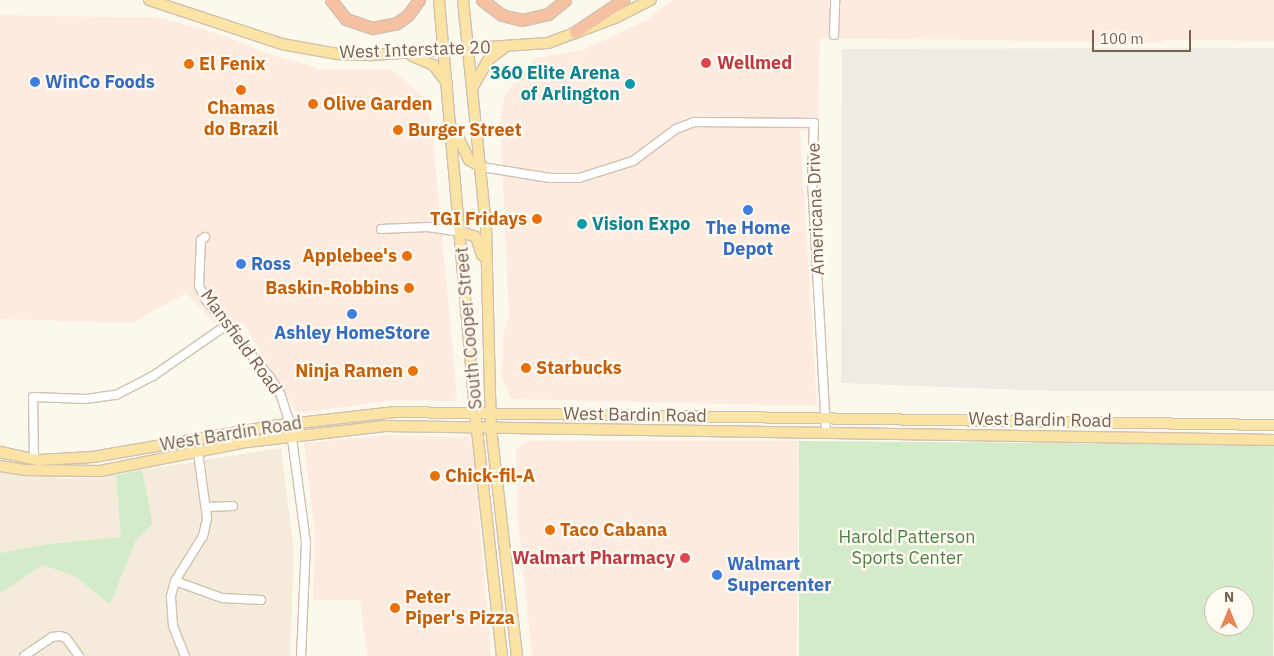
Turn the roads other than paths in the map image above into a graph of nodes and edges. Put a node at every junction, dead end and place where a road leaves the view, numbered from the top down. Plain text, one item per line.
1 (149, 0) edge
2 (331, 0) edge
3 (419, 0) edge
4 (439, 0) edge
5 (464, 0) edge
6 (482, 0) edge
7 (565, 0) edge
8 (623, 0) edge
9 (651, 0) edge
10 (835, 0) edge
11 (575, 32) junction
12 (834, 34) dead end
13 (505, 48) junction
14 (469, 50) junction
15 (445, 52) junction
16 (404, 54) junction
17 (448, 85) junction
18 (473, 87) junction
19 (452, 124) junction
20 (482, 167) junction
21 (381, 230) dead end
22 (461, 232) junction
23 (205, 237) dead end
24 (487, 288) junction
25 (228, 324) junction
26 (475, 412) junction
27 (490, 412) junction
28 (663, 415) junction
29 (826, 418) junction
30 (1064, 420) junction
31 (290, 424) junction
32 (1274, 425) edge
33 (477, 428) junction
34 (491, 428) junction
35 (664, 429) junction
36 (826, 432) junction
37 (1064, 434) junction
38 (293, 436) junction
39 (1274, 440) edge
40 (0, 452) edge
41 (198, 452) junction
42 (34, 459) junction
43 (0, 466) edge
44 (233, 506) dead end
45 (207, 508) junction
46 (175, 581) junction
47 (262, 600) dead end
48 (24, 656) edge
49 (80, 656) edge
50 (185, 656) edge
51 (301, 656) edge
52 (502, 656) edge
53 (517, 656) edge

1 - 16 main road, West Interstate 20
2 - 3 highway
4 - 15 main road, South Cooper Street
5 - 14 main road, South Cooper Street
6 - 7 highway
8 - 11 highway
9 - 11 main road, West Interstate 20
10 - 12 street
11 - 13 main road, West Interstate 20
13 - 14 main road, West Interstate 20
13 - 18 main road
14 - 15 main road, West Interstate 20
14 - 18 main road, South Cooper Street
15 - 16 main road, West Interstate 20
15 - 17 main road, South Cooper Street
16 - 17 main road
17 - 19 main road, South Cooper Street
18 - 20 main road, South Cooper Street
19 - 20 main road
19 - 22 main road, South Cooper Street
20 - 24 main road, South Cooper Street
20 - 29 street, Americana Drive
21 - 22 street
22 - 24 main road
22 - 26 main road, South Cooper Street
23 - 25 street, Mansfield Road
24 - 27 main road, South Cooper Street
25 - 31 street, Mansfield Road
25 - 42 street
26 - 27 main road, West Bardin Road
26 - 31 main road, West Bardin Road
26 - 33 main road, South Cooper Street
27 - 28 main road, West Bardin Road
27 - 34 main road, South Cooper Street
28 - 29 main road, West Bardin Road
28 - 35 main road
29 - 30 main road, West Bardin Road
29 - 36 street, Americana Drive
30 - 32 main road, West Bardin Road
30 - 37 main road
31 - 38 street, Mansfield Road
31 - 42 main road, West Bardin Road
33 - 34 main road, West Bardin Road
33 - 38 main road, West Bardin Road
33 - 52 main road, South Cooper Street
34 - 35 main road, West Bardin Road
34 - 53 main road, South Cooper Street
35 - 36 main road, West Bardin Road
36 - 37 main road, West Bardin Road
37 - 39 main road, West Bardin Road
38 - 41 main road, West Bardin Road
38 - 51 street, Mansfield Road
40 - 42 main road, West Bardin Road
41 - 43 main road, West Bardin Road
41 - 45 street
44 - 45 street
45 - 46 street
46 - 47 street
46 - 50 street
48 - 49 street

